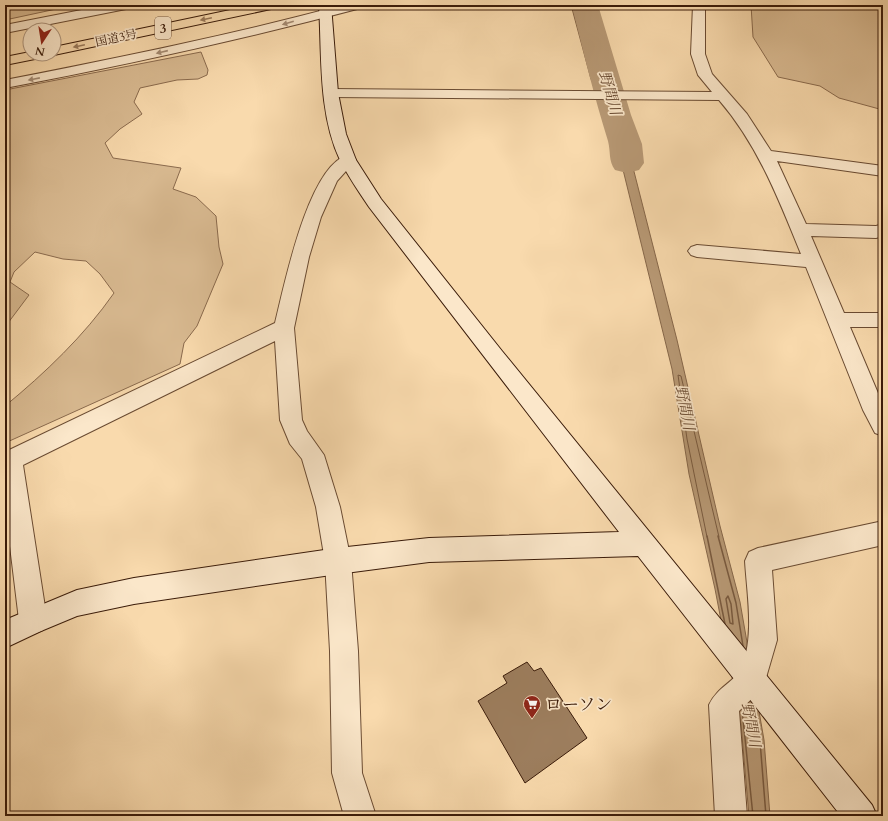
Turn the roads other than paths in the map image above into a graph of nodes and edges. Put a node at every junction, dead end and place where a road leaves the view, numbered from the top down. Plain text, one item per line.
1 (126, 5) edge
2 (224, 5) edge
3 (271, 5) edge
4 (357, 5) edge
5 (699, 5) edge
6 (325, 9) edge
7 (5, 29) edge
8 (62, 38) edge
9 (22, 46) edge
10 (5, 49) edge
11 (62, 49) edge
12 (22, 58) edge
13 (5, 61) edge
14 (5, 84) edge
15 (331, 93) junction
16 (723, 96) junction
17 (766, 155) junction
18 (348, 160) junction
19 (883, 171) edge
20 (800, 230) junction
21 (883, 230) edge
22 (696, 251) dead end
23 (812, 261) junction
24 (838, 320) junction
25 (883, 320) edge
26 (284, 328) junction
27 (883, 426) edge
28 (8, 461) edge
29 (883, 534) edge
30 (642, 544) junction
31 (338, 561) junction
32 (33, 620) junction
33 (5, 634) edge
34 (753, 678) junction
35 (360, 816) edge
36 (731, 816) edge
37 (861, 816) edge

1 - 7 street
2 - 8 highway, 国道3号 / 3
3 -> 11 highway, 国道3号 / 3
4 - 6 street
5 - 16 street
6 -> 14 street
6 - 15 street
9 - 10 highway
12 - 13 highway
15 - 16 street
15 - 18 street
16 - 17 street
17 - 19 street
17 - 20 street
18 - 26 street
18 - 30 street
20 - 21 street
20 - 23 street
22 - 23 street
23 - 24 street
24 - 25 street
24 - 27 street
26 - 28 street
26 - 31 street
28 - 32 street
29 - 34 street
30 - 31 street
30 - 34 street
31 - 32 street
31 - 35 street
32 - 33 street
34 - 36 street
34 - 37 street

